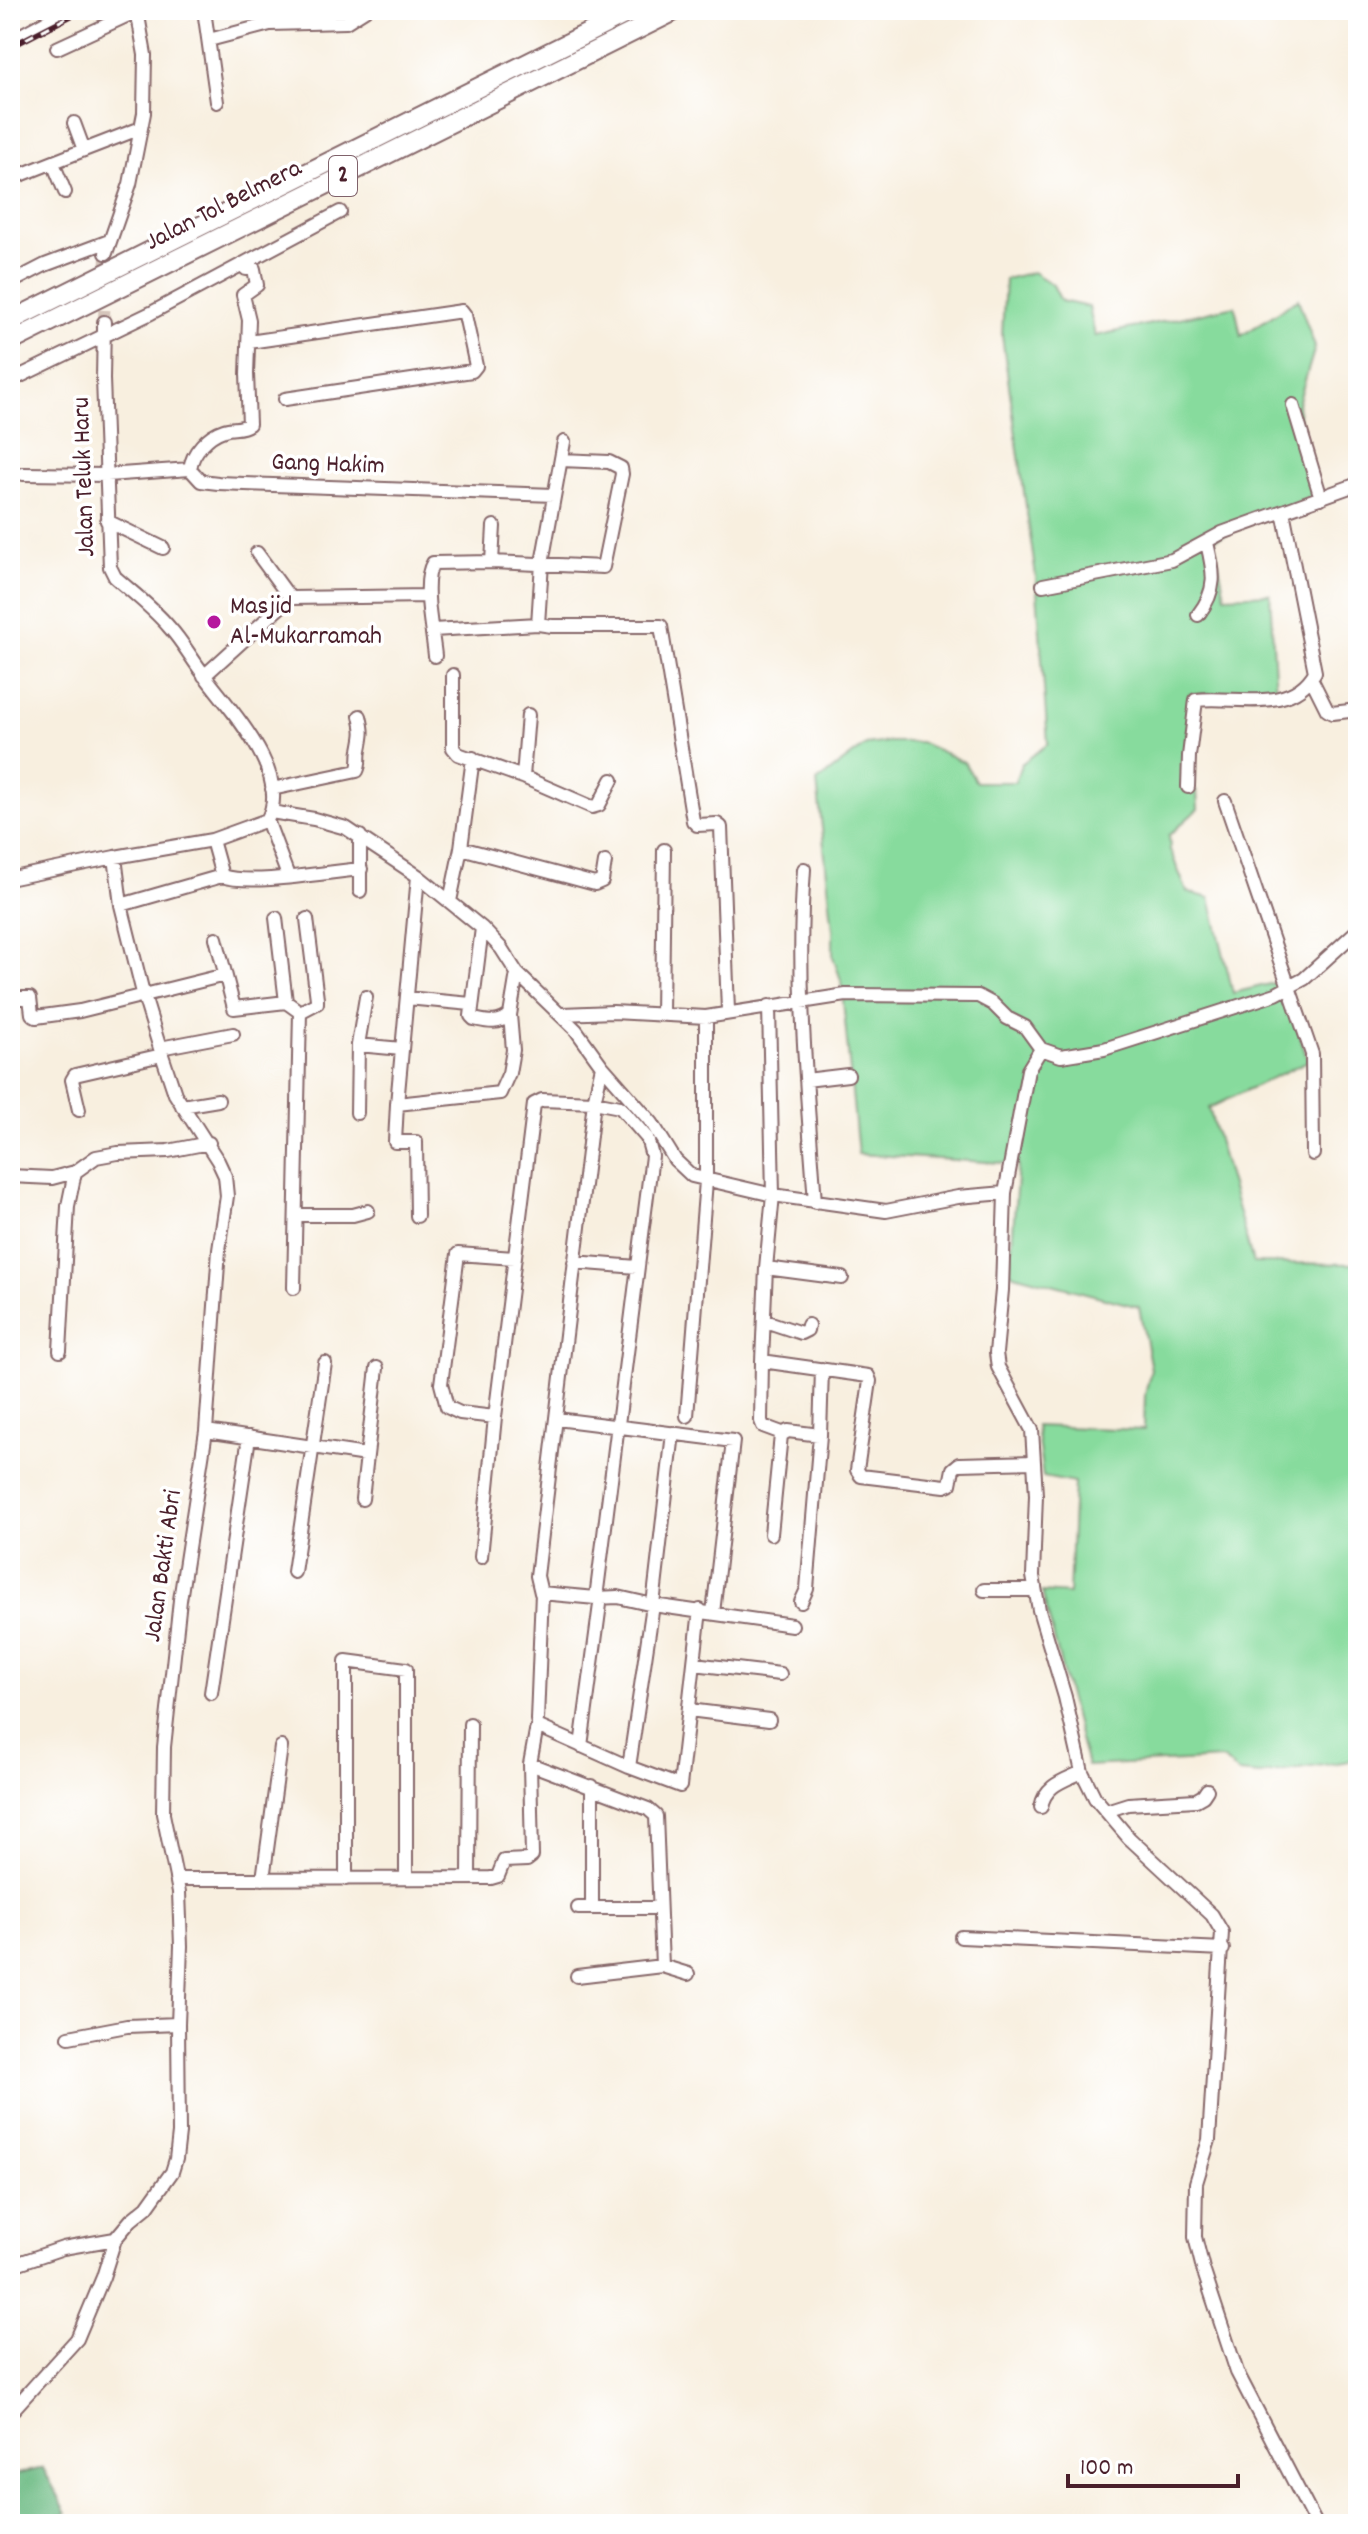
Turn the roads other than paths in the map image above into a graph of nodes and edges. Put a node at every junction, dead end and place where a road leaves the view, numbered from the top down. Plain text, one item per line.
1 (67, 10) edge
2 (204, 10) edge
3 (365, 10) edge
4 (634, 10) edge
5 (677, 10) edge
6 (137, 11) edge
7 (209, 40) junction
8 (10, 41) edge
9 (57, 48) dead end
10 (217, 102) dead end
11 (74, 123) dead end
12 (141, 128) junction
13 (84, 150) junction
14 (53, 163) junction
15 (13, 178) dead end
16 (65, 192) dead end
17 (340, 212) dead end
18 (242, 264) junction
19 (10, 283) edge
20 (10, 321) edge
21 (104, 329) junction
22 (10, 342) edge
23 (249, 342) junction
24 (10, 381) edge
25 (285, 399) dead end
26 (1293, 405) dead end
27 (564, 442) dead end
28 (561, 460) junction
29 (190, 469) junction
30 (23, 474) dead end
31 (107, 475) junction
32 (1358, 484) edge
33 (554, 495) junction
34 (1321, 498) junction
35 (1283, 511) junction
36 (107, 521) junction
37 (494, 526) dead end
38 (1207, 543) junction
39 (163, 548) dead end
40 (257, 553) dead end
41 (492, 562) junction
42 (542, 563) junction
43 (1043, 585) dead end
44 (428, 596) junction
45 (290, 598) junction
46 (1198, 615) dead end
47 (538, 624) junction
48 (433, 630) junction
49 (435, 656) dead end
50 (453, 675) dead end
51 (204, 676) junction
52 (1311, 678) junction
53 (1358, 710) edge
54 (528, 715) dead end
55 (360, 716) dead end
56 (473, 758) junction
57 (523, 777) junction
58 (612, 780) dead end
59 (1188, 787) dead end
60 (272, 789) junction
61 (1225, 801) dead end
62 (269, 816) junction
63 (360, 836) junction
64 (212, 840) junction
65 (461, 848) junction
66 (664, 850) dead end
67 (115, 857) junction
68 (605, 862) dead end
69 (361, 869) junction
70 (804, 869) dead end
71 (10, 876) edge
72 (222, 876) junction
73 (288, 876) junction
74 (418, 876) junction
75 (360, 891) dead end
76 (450, 901) junction
77 (121, 905) junction
78 (276, 918) dead end
79 (307, 919) dead end
80 (482, 928) junction
81 (1358, 930) edge
82 (216, 938) dead end
83 (517, 973) junction
84 (225, 975) junction
85 (1290, 988) junction
86 (143, 993) junction
87 (366, 997) dead end
88 (10, 998) edge
89 (407, 998) junction
90 (803, 1000) junction
91 (286, 1002) junction
92 (471, 1004) junction
93 (769, 1006) junction
94 (728, 1011) junction
95 (300, 1012) junction
96 (562, 1014) junction
97 (510, 1015) junction
98 (662, 1015) junction
99 (706, 1017) junction
100 (233, 1034) dead end
101 (358, 1045) junction
102 (402, 1049) junction
103 (1041, 1049) junction
104 (161, 1052) junction
105 (602, 1066) junction
106 (848, 1075) dead end
107 (806, 1080) junction
108 (218, 1100) dead end
109 (594, 1102) junction
110 (397, 1104) junction
111 (182, 1106) junction
112 (79, 1110) dead end
113 (357, 1113) dead end
114 (209, 1143) junction
115 (1313, 1154) dead end
116 (75, 1172) junction
117 (10, 1176) edge
118 (706, 1181) junction
119 (1005, 1193) junction
120 (773, 1195) junction
121 (815, 1202) junction
122 (368, 1211) dead end
123 (296, 1215) junction
124 (417, 1216) dead end
125 (514, 1258) junction
126 (574, 1262) junction
127 (637, 1267) junction
128 (766, 1268) junction
129 (842, 1278) dead end
130 (294, 1288) dead end
131 (765, 1321) junction
132 (808, 1325) dead end
133 (60, 1351) dead end
134 (762, 1361) junction
135 (325, 1363) dead end
136 (377, 1368) dead end
137 (822, 1369) junction
138 (687, 1416) dead end
139 (495, 1417) junction
140 (557, 1419) junction
141 (616, 1426) junction
142 (206, 1431) junction
143 (673, 1433) junction
144 (782, 1433) junction
145 (820, 1435) junction
146 (249, 1437) junction
147 (313, 1447) junction
148 (366, 1455) junction
149 (1033, 1462) junction
150 (362, 1499) dead end
151 (771, 1534) dead end
152 (481, 1557) dead end
153 (294, 1572) dead end
154 (984, 1590) dead end
155 (1035, 1590) junction
156 (542, 1592) junction
157 (598, 1598) junction
158 (801, 1602) dead end
159 (653, 1605) junction
160 (700, 1610) junction
161 (713, 1613) junction
162 (792, 1625) dead end
163 (694, 1664) junction
164 (780, 1674) dead end
165 (211, 1693) dead end
166 (689, 1710) junction
167 (537, 1720) dead end
168 (769, 1720) dead end
169 (470, 1724) dead end
170 (581, 1746) junction
171 (281, 1747) dead end
172 (530, 1764) junction
173 (629, 1767) junction
174 (1082, 1772) junction
175 (592, 1786) junction
176 (1207, 1790) dead end
177 (1041, 1807) dead end
178 (1106, 1811) junction
179 (406, 1878) junction
180 (469, 1878) junction
181 (176, 1879) junction
182 (263, 1879) junction
183 (346, 1879) junction
184 (578, 1908) dead end
185 (592, 1908) junction
186 (659, 1908) junction
187 (961, 1937) dead end
188 (1223, 1949) junction
189 (662, 1966) junction
190 (688, 1974) dead end
191 (577, 1976) dead end
192 (178, 2024) junction
193 (69, 2037) dead end
194 (115, 2239) junction
195 (10, 2266) edge
196 (10, 2413) edge
197 (1316, 2524) edge

1 - 8 street
2 - 7 street
3 - 7 street
4 - 20 highway, Jalan Tol Belmera / 2
5 - 22 highway, Jalan Tol Belmera / 2
6 - 9 street
6 - 12 street
7 - 10 street
11 - 13 street
12 - 13 street
12 - 19 street
13 - 14 street
14 - 15 street
14 - 16 street
17 - 18 street
18 - 21 street
18 - 23 street
21 - 24 street
21 - 31 street, Jalan Teluk Haru
23 - 25 street
23 - 29 street
26 - 34 street
27 - 28 street
28 - 33 street
28 - 42 street
29 - 31 street, Gang Hakim
29 - 33 street, Gang Hakim
30 - 31 street, Gang Hakim
31 - 36 street, Jalan Teluk Haru
32 - 34 street
33 - 42 street
34 - 35 street
35 - 38 street
35 - 52 street
36 - 39 street
36 - 51 street, Jalan Teluk Haru
37 - 41 street
38 - 43 street
38 - 46 street
40 - 45 street
41 - 42 street
41 - 44 street
42 - 47 street
44 - 45 street
44 - 48 street
45 - 51 street
47 - 48 street
47 - 94 street
48 - 49 street
50 - 56 street
51 - 60 street, Jalan Teluk Haru
52 - 53 street
52 - 59 street
54 - 57 street
55 - 60 street
56 - 57 street
56 - 65 street
57 - 58 street
60 - 62 street, Jalan Teluk Haru
61 - 85 street
62 - 63 street
62 - 64 street
62 - 73 street
63 - 69 street
63 - 74 street
64 - 67 street
64 - 72 street
65 - 68 street
65 - 76 street
66 - 98 street
67 - 71 street
67 - 77 street, Jalan Bakti Abri
69 - 73 street
69 - 75 street
70 - 90 street
72 - 73 street
72 - 77 street
74 - 76 street
74 - 89 street
76 - 80 street
77 - 86 street, Jalan Bakti Abri
78 - 91 street
79 - 95 street
80 - 83 street
80 - 92 street
81 - 85 street
82 - 84 street
83 - 96 street
83 - 97 street
84 - 86 street
84 - 91 street
85 - 103 street
85 - 115 street
86 - 88 street
86 - 104 street, Jalan Bakti Abri
87 - 101 street
89 - 92 street
89 - 102 street
90 - 93 street
90 - 103 street
90 - 107 street
91 - 95 street
92 - 97 street
93 - 94 street
93 - 120 street
94 - 99 street
95 - 123 street
96 - 98 street
96 - 105 street
97 - 110 street
98 - 99 street
99 - 118 street
100 - 104 street
101 - 102 street
101 - 113 street
102 - 110 street
103 - 119 street
104 - 111 street, Jalan Bakti Abri
104 - 112 street
105 - 109 street
105 - 118 street
106 - 107 street
107 - 121 street
108 - 111 street
109 - 125 street
109 - 126 street
109 - 127 street
110 - 124 street
111 - 114 street, Jalan Bakti Abri
114 - 116 street
114 - 142 street, Jalan Bakti Abri
116 - 117 street
116 - 133 street
118 - 120 street
118 - 138 street
119 - 121 street
119 - 149 street
120 - 121 street
120 - 128 street
122 - 123 street
123 - 130 street
125 - 139 street
125 - 139 street
126 - 127 street
126 - 140 street
127 - 141 street
128 - 129 street
128 - 131 street
131 - 132 street
131 - 134 street
134 - 137 street
134 - 144 street
135 - 147 street
136 - 148 street
137 - 145 street
137 - 149 street
139 - 152 street
140 - 141 street
140 - 156 street
141 - 143 street
141 - 157 street
142 - 146 street
142 - 181 street, Jalan Bakti Abri
143 - 159 street
143 - 161 street
144 - 145 street
144 - 151 street
145 - 158 street
146 - 147 street
146 - 165 street
147 - 148 street
147 - 153 street
148 - 150 street
149 - 155 street
154 - 155 street
155 - 174 street
156 - 157 street
156 - 167 street
157 - 159 street
157 - 170 street
159 - 160 street
159 - 173 street
160 - 161 street
160 - 163 street
161 - 162 street
163 - 164 street
163 - 166 street
166 - 168 street
166 - 173 street
169 - 180 street
170 - 172 street
170 - 173 street
171 - 182 street
172 - 175 street
172 - 180 street
174 - 177 street
174 - 178 street
175 - 185 street
175 - 186 street
176 - 178 street
178 - 188 street
179 - 180 street
179 - 183 street
179 - 183 street
181 - 182 street
181 - 192 street, Jalan Bakti Abri
182 - 183 street
184 - 185 street
185 - 186 street
186 - 189 street
187 - 188 street
188 - 197 street
189 - 190 street
189 - 191 street
192 - 193 street
192 - 194 street, Jalan Bakti Abri
194 - 195 street
194 - 196 street, Jalan Bakti Abri

